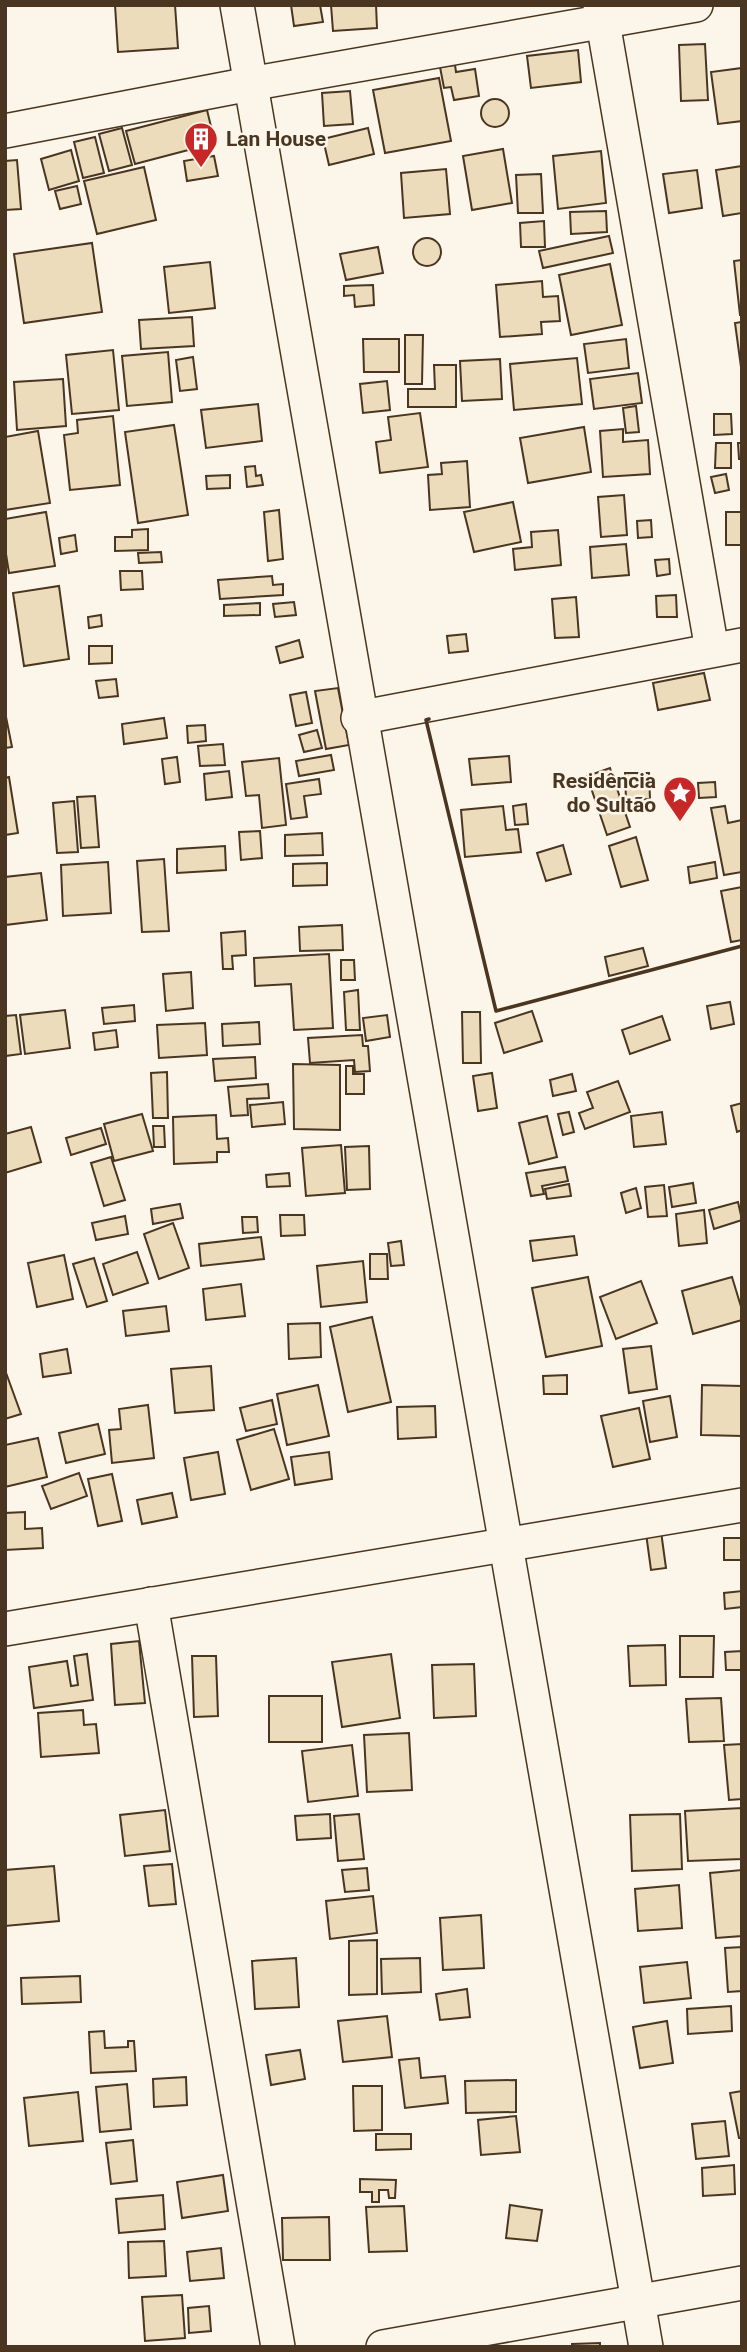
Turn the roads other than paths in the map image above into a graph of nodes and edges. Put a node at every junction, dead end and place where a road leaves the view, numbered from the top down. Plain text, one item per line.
1 (236, 5) edge
2 (696, 5) edge
3 (601, 13) edge
4 (250, 84) junction
5 (5, 131) edge
6 (727, 647) edge
7 (358, 718) junction
8 (742, 1505) edge
9 (506, 1545) junction
10 (151, 1604) junction
11 (5, 1629) edge
12 (742, 2283) edge
13 (638, 2301) junction
14 (278, 2347) edge
15 (383, 2347) edge
16 (646, 2347) edge

1 - 4 street
2 - 3 street
3 - 4 street
3 - 6 street
4 - 5 street
4 - 7 street
6 - 7 street
7 - 9 street
8 - 9 street
9 - 10 street
9 - 13 street
10 - 11 street
10 - 14 street
12 - 13 street
13 - 15 street
13 - 16 street

